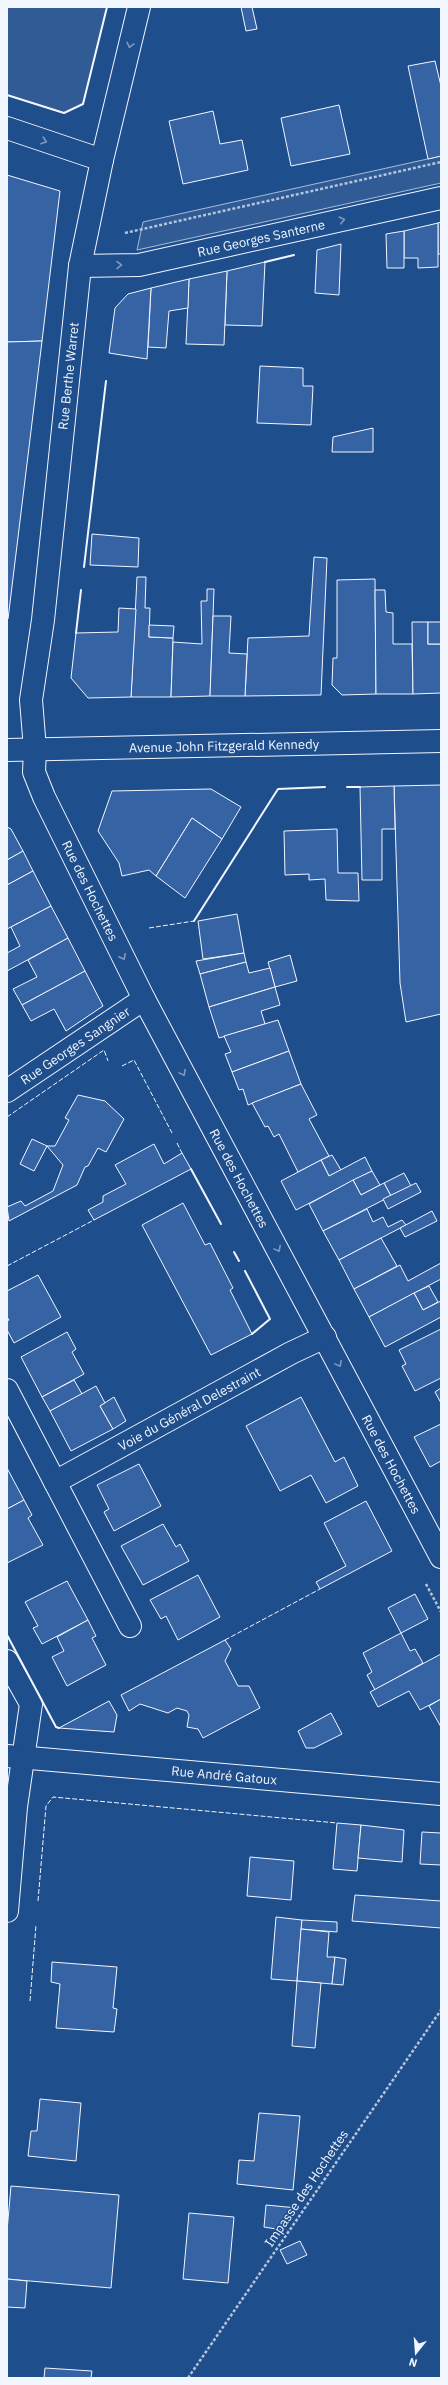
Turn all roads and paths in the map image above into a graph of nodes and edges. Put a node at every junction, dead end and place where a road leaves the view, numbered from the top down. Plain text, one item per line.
1 (139, 7) edge
2 (7, 128) edge
3 (102, 160) junction
4 (441, 162) edge
5 (441, 198) edge
6 (87, 231) junction
7 (80, 266) junction
8 (441, 741) edge
9 (35, 749) junction
10 (7, 750) edge
11 (44, 797) joint
12 (144, 999) junction
13 (7, 1091) edge
14 (325, 1337) junction
15 (7, 1390) edge
16 (54, 1482) junction
17 (441, 1557) edge
18 (130, 1626) dead end
19 (7, 1661) edge
20 (15, 1757) edge
21 (441, 1794) edge
22 (7, 1911) edge
23 (441, 2010) edge
24 (188, 2378) edge

1 -> 3 street, Rue Berthe Warret
2 -> 3 street
3 - 6 street, Rue Berthe Warret
4 - 6 path
7 -> 5 street, Rue Georges Santerne
6 - 7 street, Rue Berthe Warret
7 - 9 street, Rue Berthe Warret
8 - 9 street, Avenue John Fitzgerald Kennedy
9 - 10 street, Avenue John Fitzgerald Kennedy
9 - 11 street, Rue Berthe Warret
11 -> 12 street, Rue des Hochettes
12 - 13 street, Rue Georges Sangnier
12 -> 14 street, Rue des Hochettes
14 - 16 street, Voie du Général Delestraint
14 -> 17 street, Rue des Hochettes
15 - 16 street
16 - 18 street
19 - 20 street
20 - 21 street, Rue André Gatoux
20 - 22 street
23 - 24 path, Impasse des Hochettes

